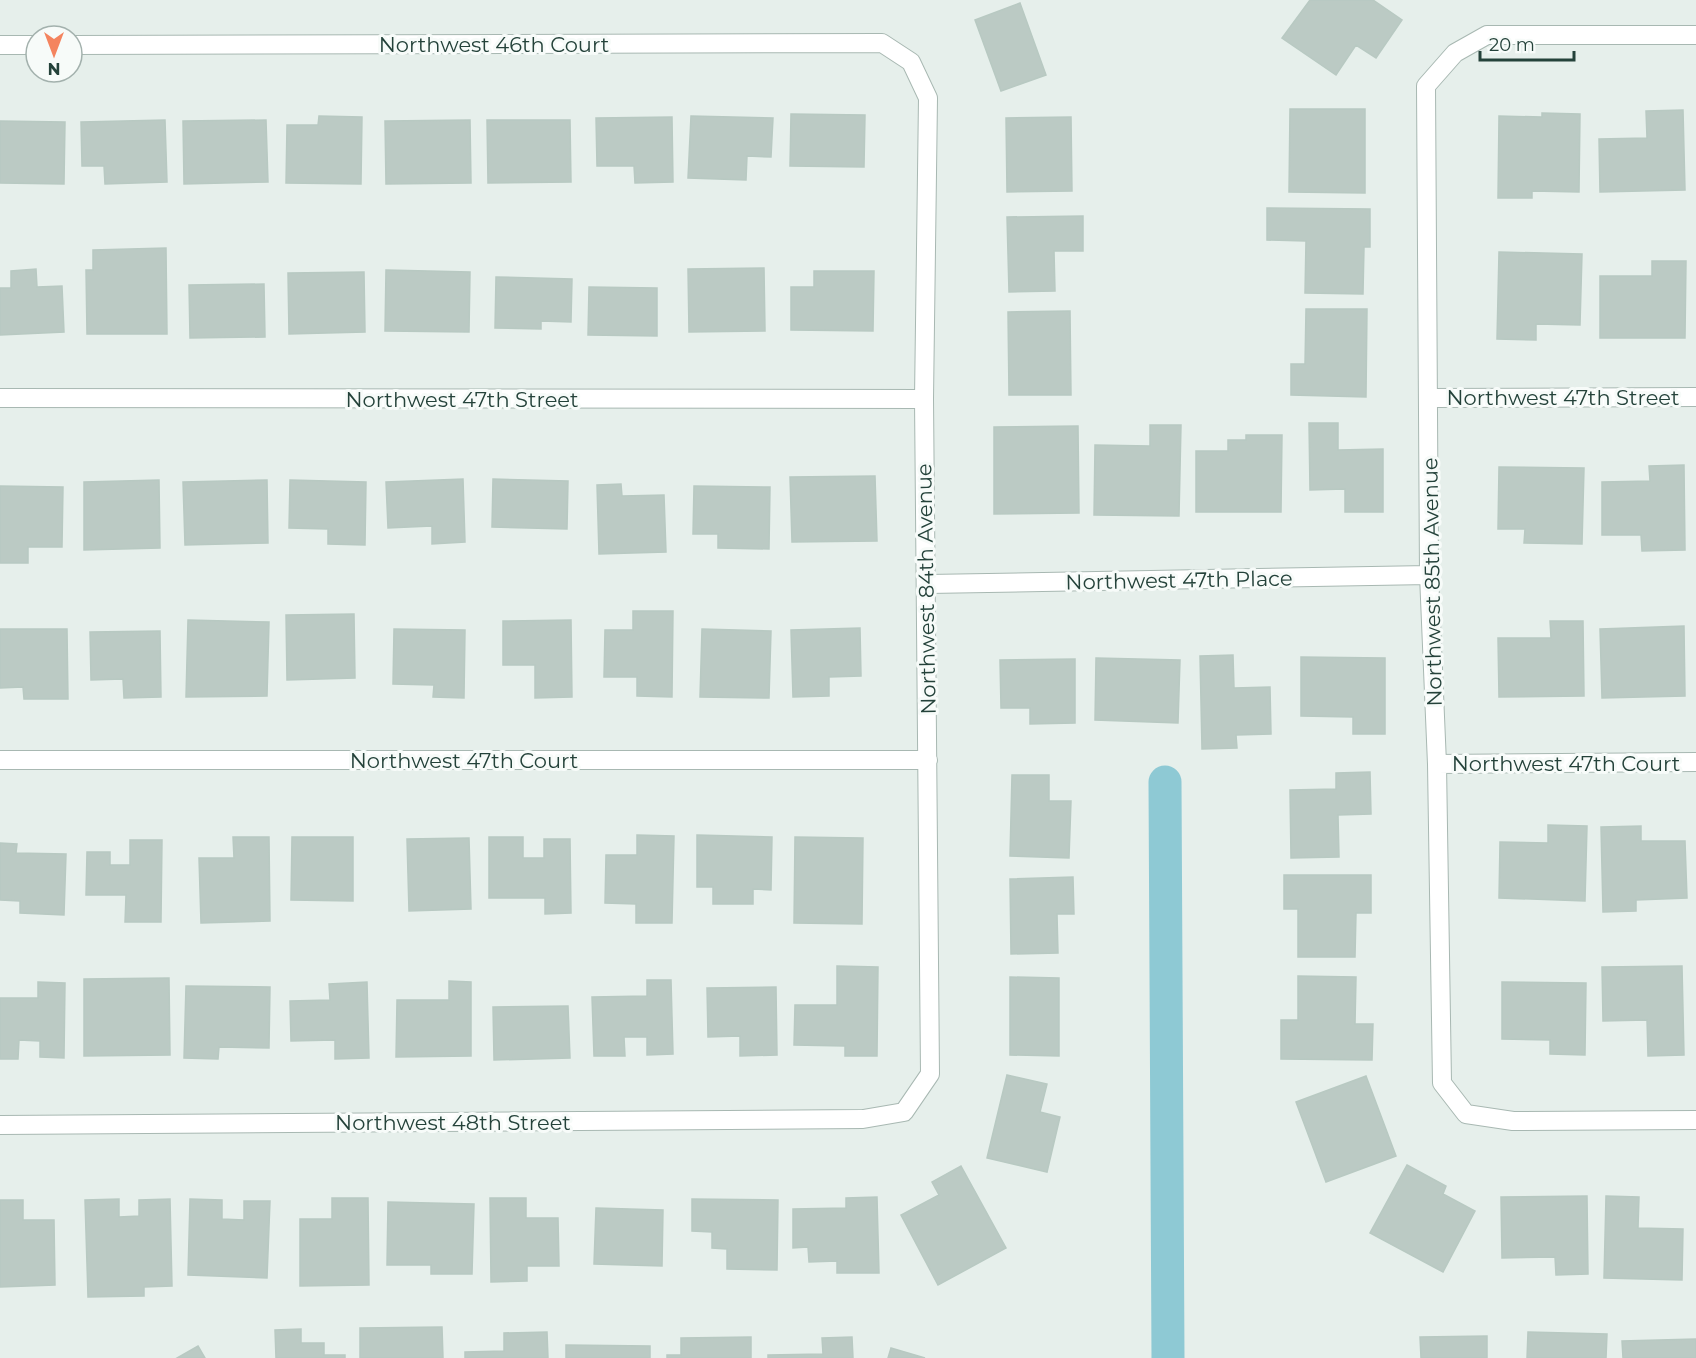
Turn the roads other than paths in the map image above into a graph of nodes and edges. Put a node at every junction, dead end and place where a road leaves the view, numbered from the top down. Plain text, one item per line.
1 (1696, 35) edge
2 (0, 45) edge
3 (24, 45) edge
4 (84, 45) edge
5 (911, 62) joint
6 (1696, 397) edge
7 (0, 398) edge
8 (1429, 398) junction
9 (924, 399) junction
10 (1429, 574) junction
11 (928, 585) junction
12 (0, 760) edge
13 (928, 760) junction
14 (1696, 762) edge
15 (1437, 764) junction
16 (904, 1112) joint
17 (1696, 1120) edge
18 (0, 1125) edge

1 - 8 street, Northwest 85th Avenue
2 - 3 street
4 - 5 street, Northwest 46th Court
5 - 9 street, Northwest 84th Avenue
6 - 8 street, Northwest 47th Street
7 - 9 street, Northwest 47th Street
8 - 10 street, Northwest 85th Avenue
9 - 11 street, Northwest 84th Avenue
10 - 11 street, Northwest 47th Place
10 - 15 street, Northwest 85th Avenue
11 - 13 street, Northwest 84th Avenue
12 - 13 street, Northwest 47th Court
13 - 16 street, Northwest 84th Avenue
14 - 15 street, Northwest 47th Court
15 - 17 street, Northwest 85th Avenue
16 - 18 street, Northwest 48th Street

